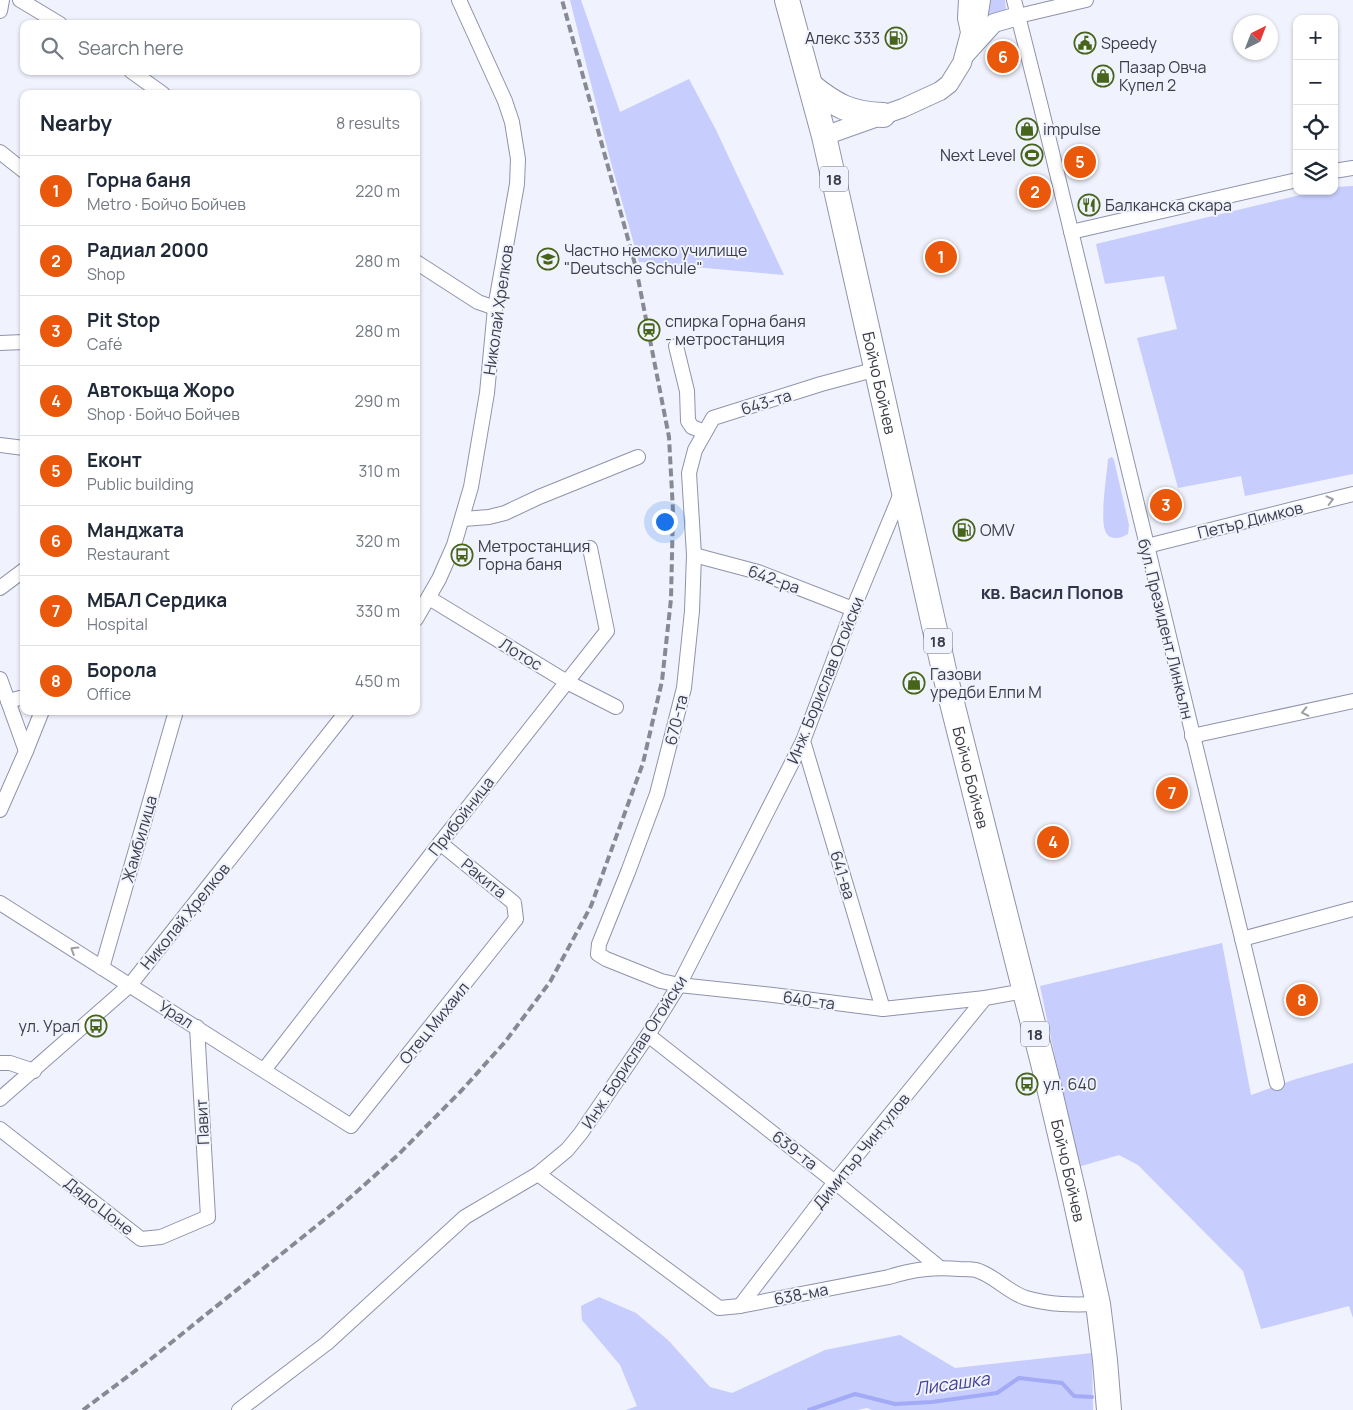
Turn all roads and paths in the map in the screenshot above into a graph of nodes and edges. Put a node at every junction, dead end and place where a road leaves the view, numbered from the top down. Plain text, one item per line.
1 (2, 0) edge
2 (20, 0) edge
3 (459, 0) edge
4 (787, 0) edge
5 (968, 0) edge
6 (981, 0) edge
7 (1086, 0) edge
8 (1016, 8) edge
9 (0, 11) edge
10 (53, 20) edge
11 (970, 33) junction
12 (965, 56) junction
13 (137, 75) edge
14 (811, 86) junction
15 (157, 90) edge
16 (884, 115) junction
17 (824, 136) junction
18 (0, 152) edge
19 (20, 168) edge
20 (1353, 168) edge
21 (1338, 170) edge
22 (1293, 181) edge
23 (1071, 232) junction
24 (420, 265) edge
25 (495, 308) junction
26 (20, 342) edge
27 (0, 343) edge
28 (676, 346) dead end
29 (877, 369) junction
30 (705, 432) junction
31 (0, 445) edge
32 (20, 448) edge
33 (638, 457) dead end
34 (689, 473) joint
35 (903, 487) junction
36 (1353, 494) edge
37 (463, 519) junction
38 (1146, 546) junction
39 (590, 548) dead end
40 (694, 556) junction
41 (20, 573) edge
42 (0, 588) edge
43 (422, 600) edge
44 (853, 609) junction
45 (0, 679) edge
46 (567, 682) junction
47 (20, 697) edge
48 (8, 701) junction
49 (1353, 701) edge
50 (616, 707) dead end
51 (40, 715) edge
52 (175, 715) edge
53 (344, 715) edge
54 (1192, 736) junction
55 (804, 741) junction
56 (26, 751) junction
57 (0, 810) edge
58 (440, 843) junction
59 (0, 903) edge
60 (1353, 909) edge
61 (516, 919) joint
62 (1242, 939) junction
63 (598, 954) joint
64 (102, 968) junction
65 (130, 985) junction
66 (679, 985) junction
67 (1024, 991) junction
68 (985, 998) junction
69 (883, 1009) junction
70 (197, 1027) junction
71 (648, 1035) junction
72 (0, 1063) edge
73 (34, 1070) junction
74 (264, 1070) junction
75 (1277, 1083) dead end
76 (0, 1099) edge
77 (351, 1126) joint
78 (0, 1129) edge
79 (538, 1174) junction
80 (835, 1182) junction
81 (208, 1217) joint
82 (940, 1268) junction
83 (1098, 1304) junction
84 (740, 1306) junction
85 (239, 1410) edge
86 (1109, 1410) edge

1 - 9 street
2 - 10 street
3 - 25 street, Николай Хрелков
4 - 14 highway, Бойчо Бойчев / 18
5 - 11 street
6 - 11 street
7 - 8 street
8 - 12 street
8 - 23 street, бул. Президент Линкълн
11 - 12 street
12 - 16 street
13 - 15 street
14 - 16 highway
14 - 17 highway, Бойчо Бойчев / 18
16 - 17 street
17 - 29 highway, Бойчо Бойчев / 18
18 - 19 street
20 - 21 street
22 - 23 street
23 - 38 street, бул. Президент Линкълн
24 - 25 street
25 - 37 street, Николай Хрелков
26 - 27 street
28 - 30 street
29 - 30 street, 643-та
29 - 35 highway, Бойчо Бойчев / 18
30 - 34 street, 643-та
31 - 32 street
33 - 37 street
34 - 40 street, 670-та
35 - 44 street, Инж. Борислав Огойски
35 - 67 highway, Бойчо Бойчев / 18
38 -> 36 street, Петър Димков
37 - 43 street, Николай Хрелков
38 - 54 street, бул. Президент Линкълн
39 - 46 street, Прибойница
40 - 44 street, 642-ра
40 - 63 street, 670-та
41 - 42 street
43 - 46 street, Лотос
44 - 55 street, Инж. Борислав Огойски
45 - 48 street
46 - 50 street, Лотос
46 - 58 street, Прибойница
47 - 48 street
48 - 56 street
49 -> 54 street
51 - 56 street
52 - 64 street, Жамбилица
53 - 65 street, Николай Хрелков
54 - 62 street, бул. Президент Линкълн
55 - 66 street, Инж. Борислав Огойски
55 - 69 street, 641-ва
56 - 57 street
58 - 61 street, Ракита
58 - 74 street, Прибойница
64 -> 59 street, Урал
60 - 62 street
61 - 77 street, Отец Михаил
62 - 75 street, бул. Президент Линкълн
63 - 66 street, 640-та
64 - 65 street, Урал
65 - 70 street, Урал
65 - 73 street, Николай Хрелков
66 - 69 street, 640-та
66 - 71 street, Инж. Борислав Огойски
67 - 68 street, 640-та
67 - 83 highway, Бойчо Бойчев / 18
68 - 69 street, 640-та
68 - 80 street, Димитър Чинтулов
70 - 74 street, Урал
70 - 81 street, Павит
71 - 79 street, Инж. Борислав Огойски
71 - 80 street, 639-та
72 - 73 street
73 - 76 street, Николай Хрелков
74 - 77 street, Урал
78 - 81 street, Дядо Цоне
79 - 84 street, 638-ма
79 - 85 street, Инж. Борислав Огойски
80 - 82 street, 639-та
80 - 84 street, Димитър Чинтулов
82 - 83 street, 638-ма
82 - 84 street, 638-ма
83 - 86 highway, Бойчо Бойчев / 18

